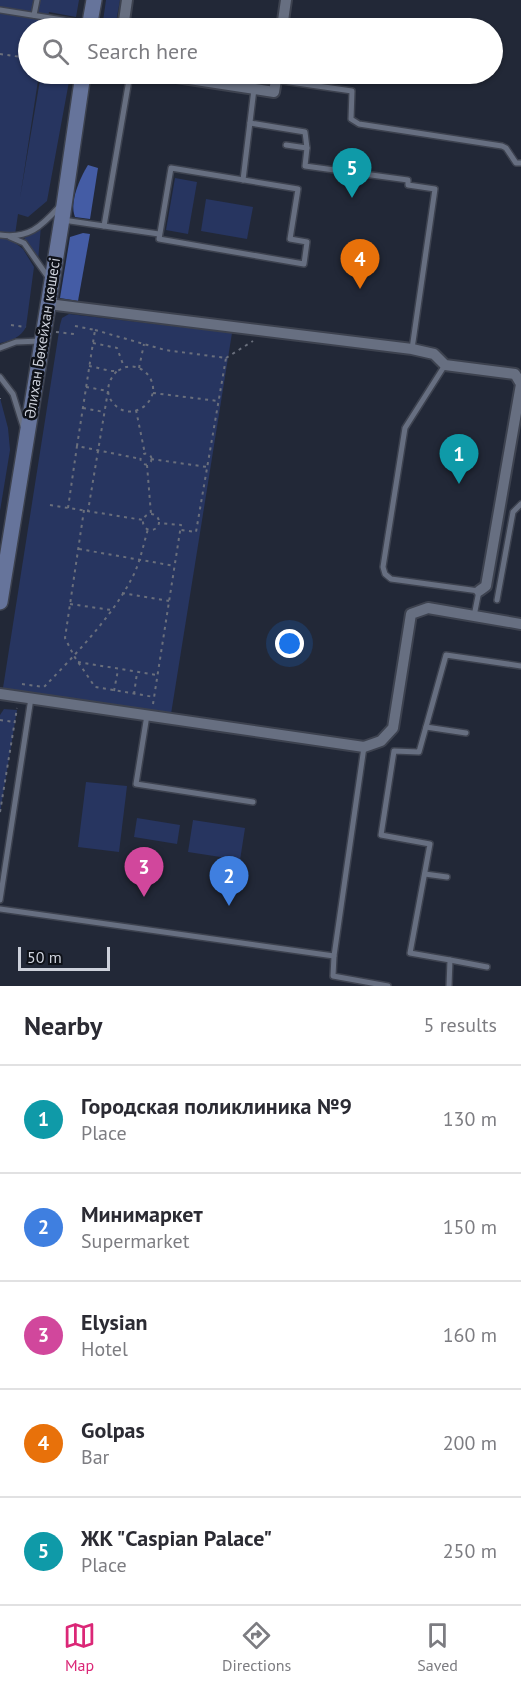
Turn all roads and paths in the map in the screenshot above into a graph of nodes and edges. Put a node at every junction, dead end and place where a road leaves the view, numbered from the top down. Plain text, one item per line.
1 (37, 0) edge
2 (94, 0) edge
3 (127, 0) edge
4 (286, 0) edge
5 (0, 10) edge
6 (34, 15) junction
7 (49, 18) edge
8 (91, 18) edge
9 (124, 18) edge
10 (283, 18) edge
11 (0, 54) edge
12 (18, 57) edge
13 (82, 84) edge
14 (128, 84) edge
15 (222, 84) edge
16 (275, 84) edge
17 (314, 84) edge
18 (254, 89) junction
19 (250, 123) junction
20 (286, 145) dead end
21 (307, 148) junction
22 (521, 163) edge
23 (243, 180) junction
24 (64, 202) junction
25 (62, 219) junction
26 (104, 226) junction
27 (159, 234) junction
28 (0, 235) edge
29 (9, 236) junction
30 (51, 282) junction
31 (48, 304) junction
32 (11, 325) dead end
33 (75, 326) dead end
34 (26, 327) dead end
35 (95, 330) junction
36 (56, 332) dead end
37 (268, 332) junction
38 (74, 334) dead end
39 (41, 341) junction
40 (93, 343) junction
41 (144, 344) junction
42 (0, 348) edge
43 (412, 350) junction
44 (226, 358) junction
45 (445, 365) junction
46 (89, 366) junction
47 (124, 367) junction
48 (139, 368) junction
49 (117, 371) junction
50 (0, 377) edge
51 (86, 387) junction
52 (108, 391) junction
53 (153, 393) junction
54 (219, 401) junction
55 (82, 408) junction
56 (136, 410) junction
57 (104, 412) junction
58 (26, 435) junction
59 (77, 446) junction
60 (98, 451) junction
61 (145, 454) junction
62 (141, 459) junction
63 (152, 459) junction
64 (147, 465) junction
65 (207, 467) junction
66 (521, 504) edge
67 (50, 505) dead end
68 (68, 508) junction
69 (86, 511) junction
70 (151, 514) junction
71 (143, 520) junction
72 (159, 523) junction
73 (148, 529) junction
74 (181, 530) junction
75 (79, 549) junction
76 (140, 560) junction
77 (175, 566) junction
78 (479, 591) junction
79 (122, 593) junction
80 (497, 600) dead end
81 (169, 601) junction
82 (0, 602) edge
83 (70, 604) junction
84 (111, 610) junction
85 (474, 616) junction
86 (521, 624) edge
87 (74, 656) junction
88 (78, 662) junction
89 (521, 666) edge
90 (118, 669) junction
91 (137, 672) junction
92 (157, 675) junction
93 (22, 684) dead end
94 (114, 691) junction
95 (0, 694) edge
96 (134, 694) junction
97 (20, 697) junction
98 (154, 697) junction
99 (31, 698) junction
100 (149, 716) junction
101 (0, 720) edge
102 (15, 722) junction
103 (426, 727) junction
104 (466, 733) dead end
105 (364, 747) junction
106 (253, 802) dead end
107 (0, 812) edge
108 (2, 871) edge
109 (424, 874) junction
110 (447, 877) dead end
111 (0, 900) edge
112 (0, 909) edge
113 (334, 956) junction
114 (450, 960) junction
115 (487, 967) dead end
116 (388, 986) edge
117 (449, 986) edge

1 - 6 lane
2 - 8 street
3 - 9 street
4 - 10 street
5 - 6 lane
6 - 7 lane
11 - 12 path
13 - 24 street, Әлихан Бөкейхан көшесі
14 - 26 lane
15 - 18 street
16 - 18 street
17 - 22 lane
18 - 19 lane
19 - 21 lane
19 - 23 lane
20 - 21 lane
21 - 43 lane
23 - 27 lane
23 - 27 lane
24 - 25 street, Әлихан Бөкейхан көшесі
24 - 29 lane
25 - 26 lane
25 - 30 street, Әлихан Бөкейхан көшесі
26 - 27 lane
28 - 29 lane
29 - 30 lane
30 - 31 street, Әлихан Бөкейхан көшесі
31 - 37 street
31 - 39 street, Әлихан Бөкейхан көшесі
32 - 34 path
33 - 35 path
35 - 40 path
35 - 41 path
36 - 38 path
37 - 43 street
37 - 44 path
39 - 42 lane
39 - 58 street, Әлихан Бөкейхан көшесі
40 - 46 path
40 - 47 path
41 - 44 path
41 - 48 path
43 - 45 street
44 - 54 path
45 - 78 street
45 - 78 lane
46 - 49 path
46 - 51 path
47 - 48 path
47 - 49 path
48 - 53 path
49 - 52 path
50 - 58 lane
51 - 52 path
51 - 55 path
52 - 56 path
52 - 57 path
53 - 54 path
53 - 56 path
54 - 65 path
55 - 57 path
55 - 59 path
56 - 61 path
57 - 60 path
58 - 82 street, Әлихан Бөкейхан көшесі
59 - 60 path
59 - 68 path
60 - 62 path
60 - 69 path
61 - 62 path
61 - 63 path
62 - 64 path
63 - 64 path
63 - 65 path
64 - 70 path
65 - 74 path
66 - 80 lane
67 - 68 path
68 - 69 path
69 - 71 path
69 - 75 path
70 - 71 path
70 - 72 path
71 - 73 path
72 - 73 path
72 - 74 path
73 - 76 path
74 - 77 path
75 - 76 path
75 - 83 path
76 - 77 path
76 - 79 path
77 - 81 path
78 - 85 lane
79 - 81 path
79 - 84 path
81 - 92 path
83 - 84 path
83 - 87 path
84 - 87 path
85 - 86 street
85 - 105 street
87 - 88 path
87 - 93 path
88 - 90 path
88 - 94 path
89 - 103 lane
90 - 91 path
90 - 94 path
91 - 92 path
91 - 96 path
92 - 98 path
94 - 96 path
95 - 97 street
96 - 98 path
97 - 99 street
97 - 102 path
98 - 100 path
99 - 100 street
99 - 108 lane
100 - 105 street
100 - 106 lane
101 - 102 path
102 - 107 path
103 - 104 lane
103 - 109 lane
105 - 113 lane
108 - 111 lane
109 - 110 lane
109 - 114 lane
112 - 113 lane
113 - 116 lane
114 - 115 lane
114 - 117 lane

